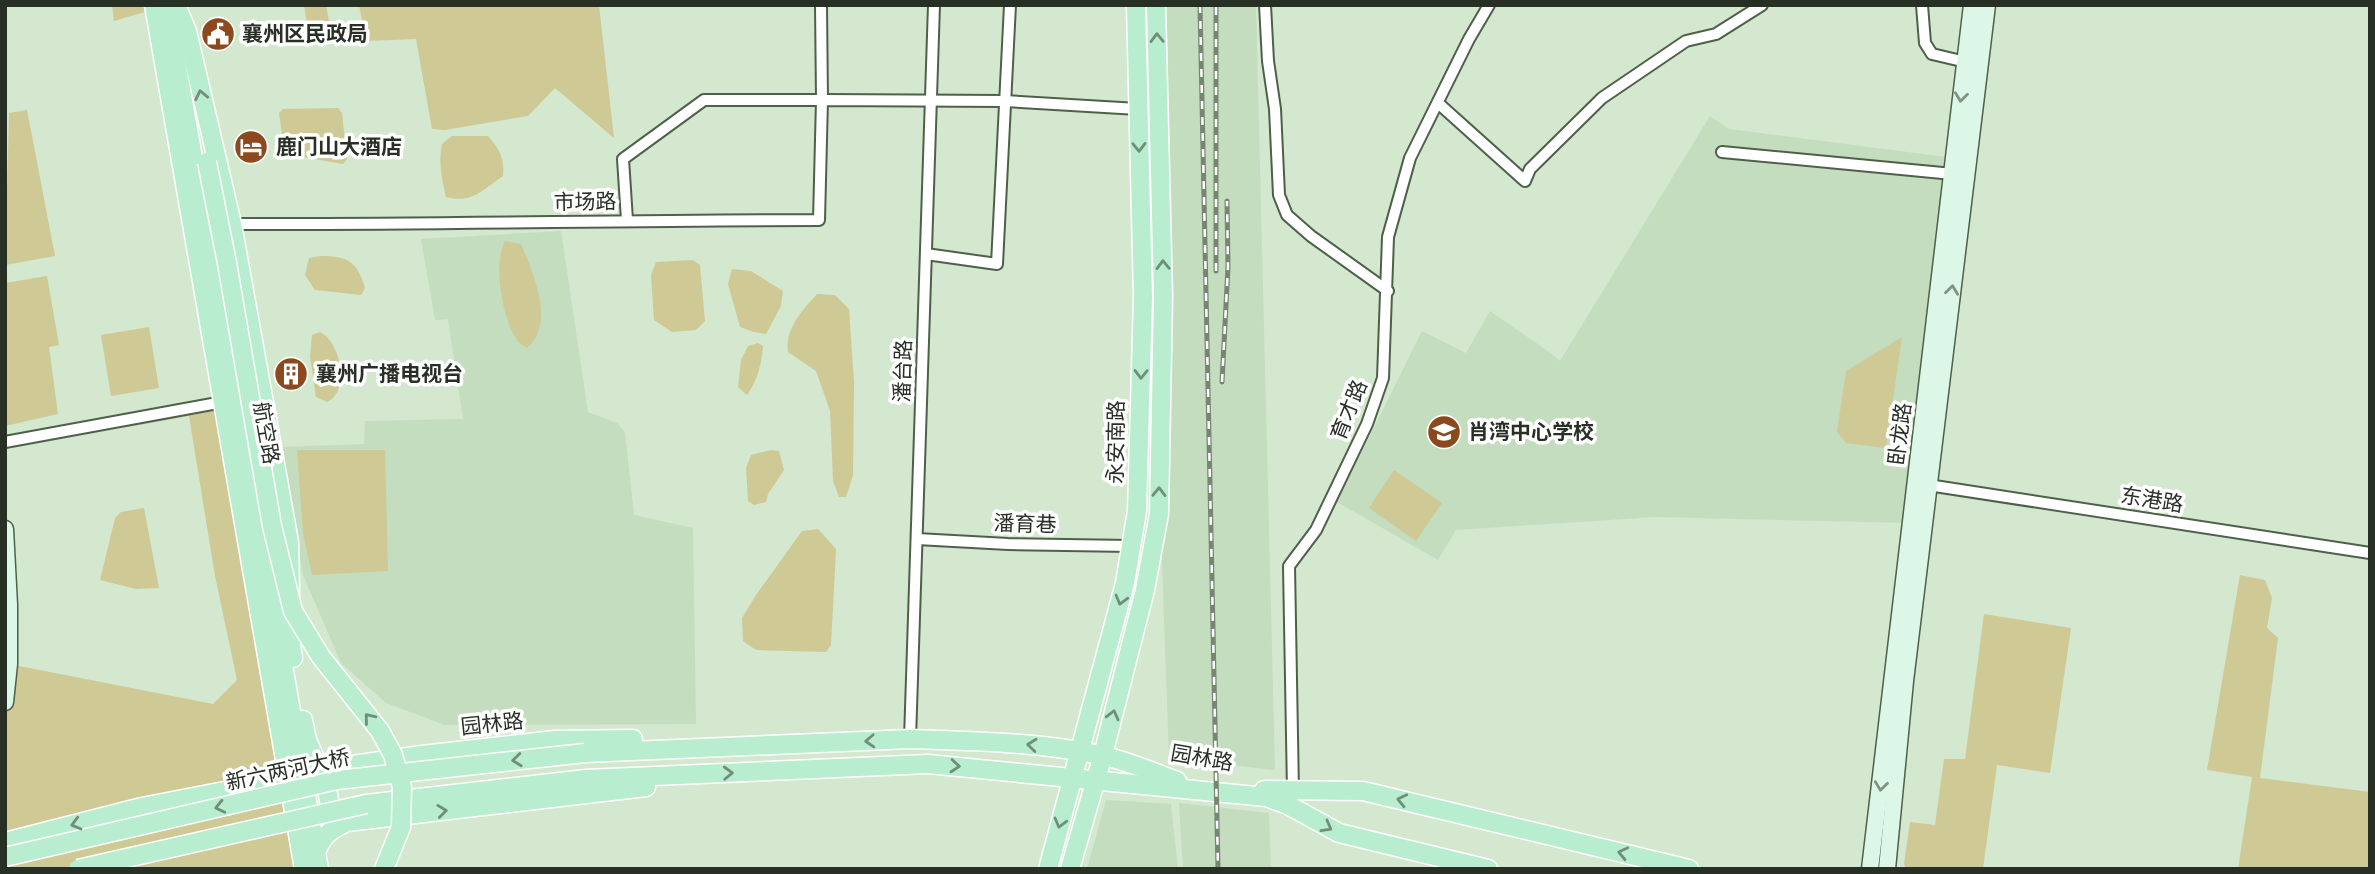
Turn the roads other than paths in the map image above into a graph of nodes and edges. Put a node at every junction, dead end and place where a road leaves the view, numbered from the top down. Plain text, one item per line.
1 (153, 5) edge
2 (166, 5) edge
3 (176, 5) edge
4 (821, 5) edge
5 (934, 5) edge
6 (1010, 5) edge
7 (1136, 5) edge
8 (1156, 5) edge
9 (1265, 5) edge
10 (1489, 5) edge
11 (1762, 5) edge
12 (1922, 5) edge
13 (1972, 5) edge
14 (1987, 5) edge
15 (1966, 62) junction
16 (179, 78) junction
17 (822, 100) junction
18 (931, 100) junction
19 (1005, 101) junction
20 (1438, 103) junction
21 (1138, 109) junction
22 (1722, 152) dead end
23 (1953, 174) junction
24 (627, 220) junction
25 (232, 224) junction
26 (926, 254) junction
27 (1388, 291) junction
28 (223, 402) junction
29 (5, 442) edge
30 (1928, 485) junction
31 (5, 529) edge
32 (917, 539) junction
33 (1131, 546) junction
34 (2370, 553) edge
35 (5, 702) edge
36 (910, 739) junction
37 (296, 745) junction
38 (702, 748) junction
39 (1080, 751) junction
40 (585, 753) joint
41 (1103, 755) junction
42 (326, 764) junction
43 (700, 774) junction
44 (1073, 777) junction
45 (288, 779) junction
46 (1095, 780) junction
47 (1293, 792) junction
48 (345, 823) junction
49 (5, 842) edge
50 (5, 857) edge
51 (317, 860) edge
52 (78, 869) edge
53 (304, 869) edge
54 (384, 869) edge
55 (1048, 869) edge
56 (1070, 869) edge
57 (1488, 869) edge
58 (1689, 869) edge
59 (1870, 869) edge
60 (1887, 869) edge

1 - 28 main road, 航空路
2 - 16 main road, 航空路
25 -> 3 main road
4 - 17 street
5 - 18 street, 潘台路
6 - 19 street
7 - 21 main road, 永安南路
41 -> 8 main road, 永安南路
9 - 27 street
10 - 20 street, 育才路
11 - 20 street
12 - 15 street
13 - 15 main road, 卧龙路
30 -> 14 main road, 卧龙路
15 -> 23 main road, 卧龙路
16 - 37 main road, 航空路
54 -> 16 main road, bridge
17 - 18 street
17 - 24 street
17 - 24 street, 市场路
18 - 19 street
18 - 26 street, 潘台路
19 - 21 street
19 - 26 street
20 - 27 street, 育才路
21 -> 33 main road, 永安南路
22 - 23 street
23 -> 59 main road, 卧龙路
24 - 25 street, 市场路
25 - 42 main road
26 - 32 street, 潘台路
27 - 47 street, 育才路
28 - 29 street
28 - 45 main road, 航空路
30 - 34 street, 东港路
30 - 60 main road, 卧龙路
31 - 35 main road
32 - 33 street, 潘育巷
32 - 36 street, 潘台路
33 -> 39 main road, 永安南路
36 -> 38 main road, 园林路
39 -> 36 main road, 园林路
37 - 42 main road
37 - 51 main road, 航空路
38 - 40 main road, 园林路
38 - 42 main road, 园林路
39 - 41 main road, 园林路
39 - 44 main road, 永安南路
40 -> 50 main road, 新六两河大桥, bridge
41 - 46 main road, 永安南路
41 - 47 main road, 园林路
42 - 48 main road
43 -> 44 main road, 园林路
48 -> 43 main road, 园林路
43 - 52 main road, 园林路, bridge
44 - 46 main road, 园林路
44 -> 55 main road, 永安南路
45 -> 49 main road
45 - 53 main road, 航空路
46 - 56 main road, 永安南路
46 -> 57 main road, 园林路
58 -> 47 main road, 园林路
48 - 51 main road

